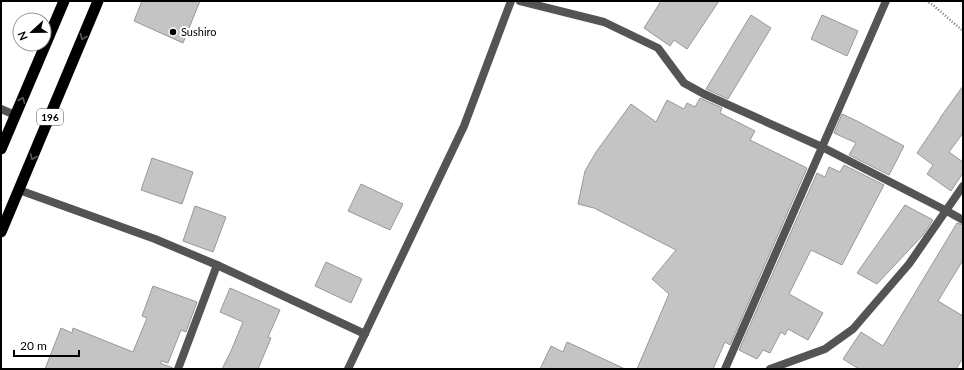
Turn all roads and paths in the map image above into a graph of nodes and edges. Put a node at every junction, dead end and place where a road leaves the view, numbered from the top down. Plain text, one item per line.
1 (64, 1) edge
2 (98, 1) edge
3 (511, 1) edge
4 (520, 1) edge
5 (886, 1) edge
6 (926, 1) edge
7 (963, 31) edge
8 (1, 109) edge
9 (15, 115) junction
10 (822, 147) junction
11 (1, 149) edge
12 (963, 186) edge
13 (19, 190) junction
14 (946, 210) junction
15 (963, 220) edge
16 (1, 232) edge
17 (218, 265) junction
18 (365, 334) junction
19 (178, 369) edge
20 (348, 369) edge
21 (725, 369) edge
22 (770, 369) edge

9 -> 1 highway
2 -> 13 highway, 196
3 - 18 street
4 - 10 street
5 - 10 street
6 - 7 path
8 - 9 street
9 - 11 highway
10 - 14 street
10 - 21 street
12 - 14 street
13 - 16 highway, 196
13 - 17 street
14 - 15 street
14 - 22 street
17 - 18 street
17 - 19 street
18 - 20 street

